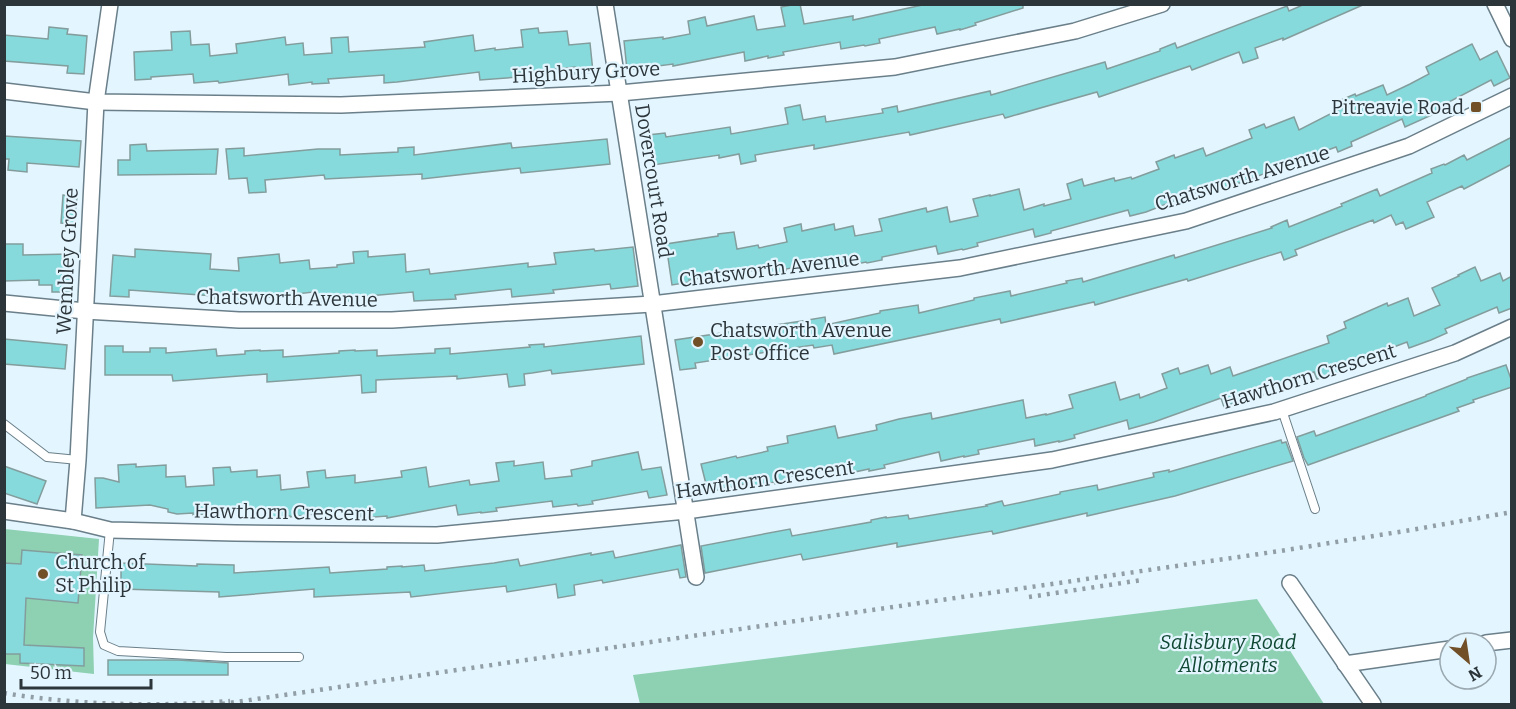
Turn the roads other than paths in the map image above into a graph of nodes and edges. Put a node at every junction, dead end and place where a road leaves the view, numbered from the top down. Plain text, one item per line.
1 (110, 4) edge
2 (605, 4) edge
3 (1162, 4) edge
4 (1495, 4) edge
5 (1512, 39) edge
6 (4, 91) edge
7 (620, 93) junction
8 (1512, 96) edge
9 (96, 102) junction
10 (4, 303) edge
11 (652, 304) junction
12 (85, 311) junction
13 (1512, 327) edge
14 (1282, 410) junction
15 (4, 424) edge
16 (78, 460) junction
17 (1314, 509) dead end
18 (686, 511) junction
19 (4, 512) edge
20 (73, 521) junction
21 (110, 530) junction
22 (696, 577) dead end
23 (1290, 583) dead end
24 (1438, 650) edge
25 (300, 657) dead end
26 (1345, 664) junction
27 (1372, 705) edge

1 - 9 street, Wembley Grove
2 - 7 street, Dovercourt Road
3 - 7 street, Highbury Grove
4 - 5 street
6 - 9 street, Highbury Grove
7 - 9 street, Highbury Grove
7 - 11 street, Dovercourt Road
8 - 11 street, Chatsworth Avenue
9 - 12 street, Wembley Grove
10 - 12 street, Chatsworth Avenue
11 - 12 street, Chatsworth Avenue
11 - 18 street, Dovercourt Road
12 - 16 street, Wembley Grove
13 - 14 street, Hawthorn Crescent
14 - 17 lane
14 - 18 street, Hawthorn Crescent
15 - 16 lane
16 - 20 street, Wembley Grove
18 - 21 street, Hawthorn Crescent
18 - 22 street, Dovercourt Road
19 - 20 street, Hawthorn Crescent
20 - 21 street, Hawthorn Crescent
21 - 25 lane
23 - 26 street
24 - 26 street
26 - 27 street

